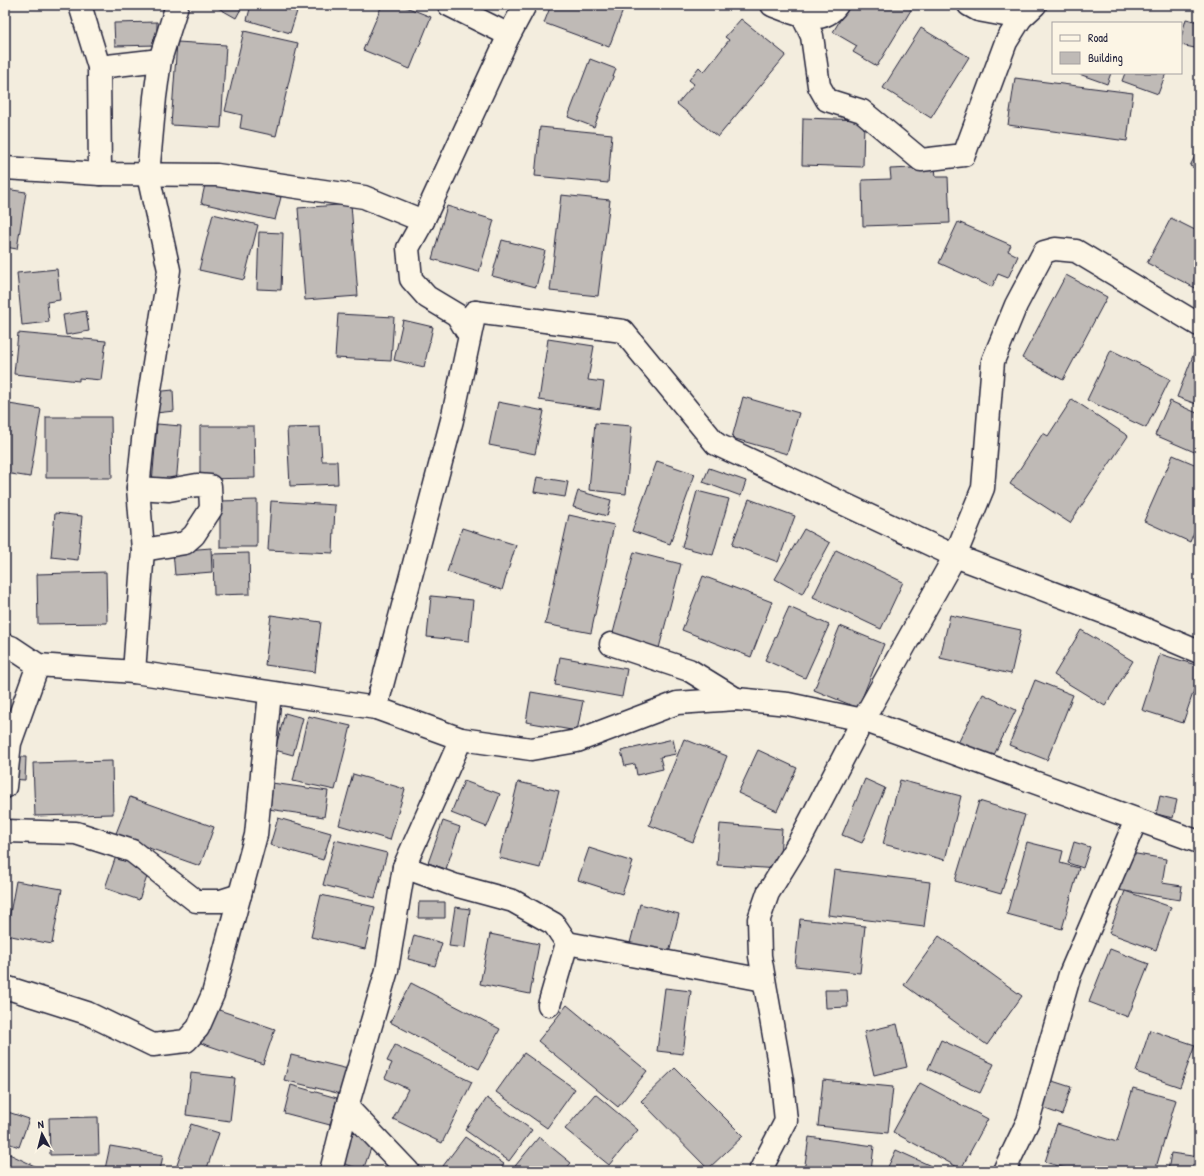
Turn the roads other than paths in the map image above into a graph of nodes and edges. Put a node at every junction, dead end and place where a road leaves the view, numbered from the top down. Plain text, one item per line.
1 (80, 5) edge
2 (177, 5) edge
3 (449, 5) edge
4 (525, 5) edge
5 (772, 5) edge
6 (837, 5) edge
7 (969, 5) edge
8 (1028, 12) edge
9 (803, 17) junction
10 (509, 35) junction
11 (160, 60) junction
12 (99, 67) junction
13 (5, 168) edge
14 (100, 174) junction
15 (148, 175) junction
16 (423, 221) junction
17 (475, 312) junction
18 (1199, 325) edge
19 (138, 488) junction
20 (143, 550) junction
21 (955, 556) junction
22 (611, 644) dead end
23 (5, 645) edge
24 (1199, 652) edge
25 (38, 665) junction
26 (134, 672) junction
27 (270, 693) junction
28 (736, 699) junction
29 (376, 708) junction
30 (863, 720) junction
31 (461, 739) junction
32 (5, 787) edge
33 (1136, 820) junction
34 (5, 831) edge
35 (1199, 842) edge
36 (404, 868) junction
37 (240, 895) junction
38 (567, 943) junction
39 (764, 980) junction
40 (5, 987) edge
41 (549, 1005) dead end
42 (347, 1107) junction
43 (331, 1171) edge
44 (408, 1171) edge
45 (760, 1171) edge
46 (1004, 1171) edge

1 - 12 street
2 - 11 street
3 - 10 street
4 - 10 street
5 - 9 street
6 - 9 street
7 - 8 street
8 - 9 street
10 - 16 street
11 - 12 street
11 - 15 street
12 - 14 street
13 - 14 street
14 - 15 street
15 - 16 street
15 - 19 street
16 - 17 street
17 - 21 street
17 - 29 street
18 - 21 street
19 - 20 street
19 - 20 street
20 - 26 street
21 - 24 street
21 - 30 street
22 - 28 street
23 - 25 street
25 - 26 street
25 - 32 street
26 - 27 street
27 - 29 street
27 - 37 street
28 - 30 street
28 - 31 street
29 - 31 street
30 - 33 street
30 - 39 street
31 - 36 street
33 - 35 street
33 - 46 street
34 - 37 street
36 - 38 street
36 - 42 street
37 - 40 street
38 - 39 street
38 - 41 street
39 - 45 street
42 - 43 street
42 - 44 street

